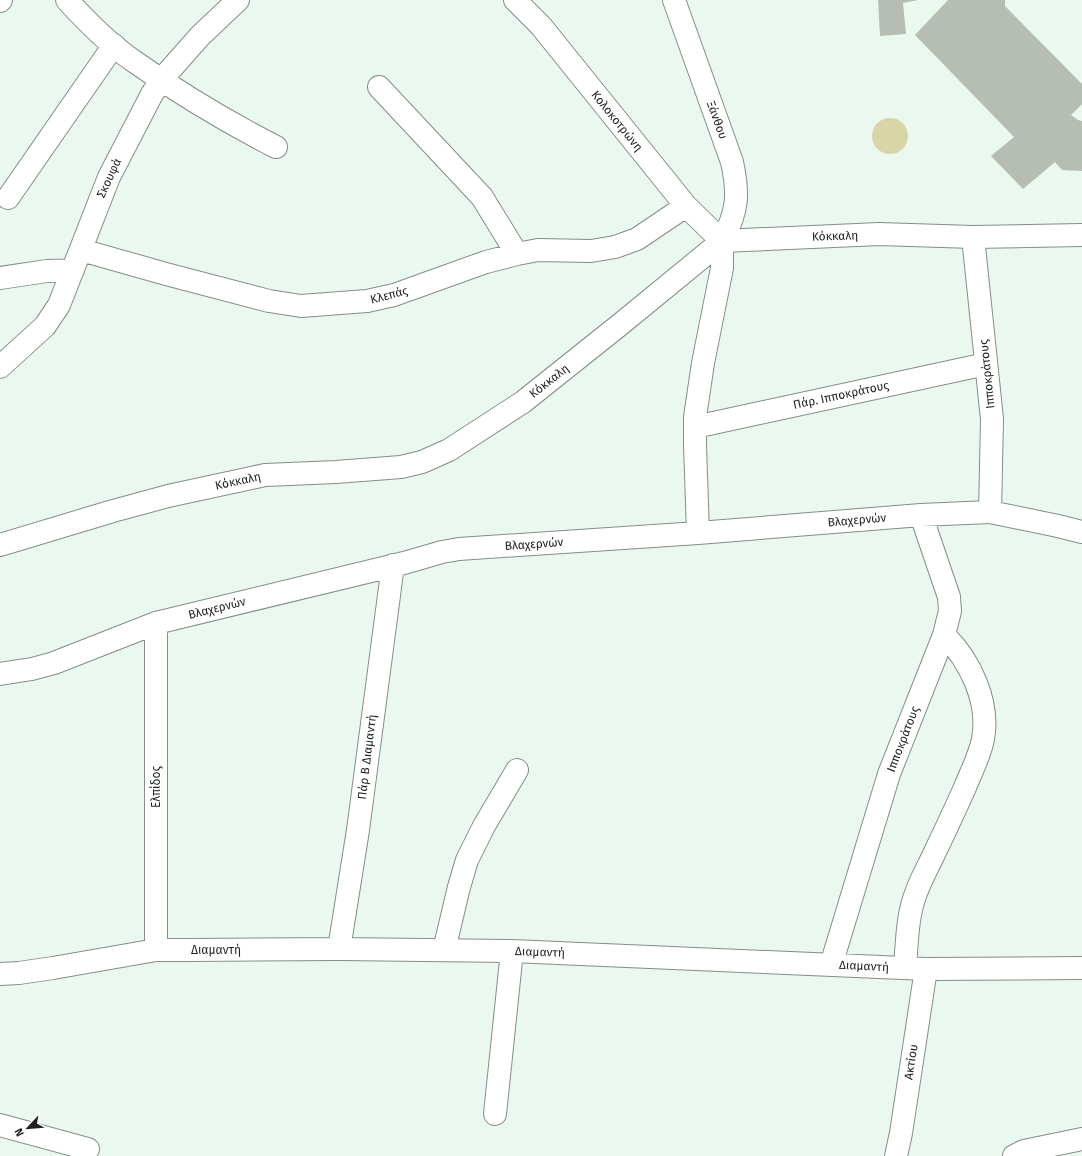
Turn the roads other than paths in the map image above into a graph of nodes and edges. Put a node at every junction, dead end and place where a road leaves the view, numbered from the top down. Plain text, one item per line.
1 (67, 0) edge
2 (238, 0) edge
3 (515, 0) edge
4 (674, 0) edge
5 (114, 45) junction
6 (162, 79) junction
7 (379, 87) dead end
8 (276, 147) dead end
9 (8, 198) dead end
10 (686, 206) junction
11 (1082, 235) edge
12 (973, 237) junction
13 (722, 241) junction
14 (81, 250) junction
15 (517, 254) junction
16 (73, 270) junction
17 (0, 278) edge
18 (986, 364) junction
19 (0, 367) edge
20 (695, 427) junction
21 (990, 512) junction
22 (921, 515) junction
23 (1082, 532) edge
24 (698, 533) junction
25 (0, 545) edge
26 (393, 565) junction
27 (156, 623) junction
28 (944, 634) junction
29 (0, 674) edge
30 (517, 770) dead end
31 (339, 949) junction
32 (156, 950) junction
33 (444, 950) junction
34 (512, 951) junction
35 (831, 964) junction
36 (915, 968) junction
37 (1082, 968) edge
38 (0, 974) edge
39 (495, 1114) dead end
40 (0, 1125) edge
41 (1082, 1139) edge
42 (88, 1149) dead end
43 (896, 1156) edge
44 (1014, 1156) edge

1 - 5 street
2 - 6 street, Σκουφά
3 - 10 street, Κολοκοτρώνη
4 - 13 street, Ξάνθου
5 - 6 street
5 - 9 street
6 - 8 street
6 - 14 street, Σκουφά
7 - 15 street
10 - 13 street, Κολοκοτρώνη
10 - 15 street, Κλεπάς
11 - 12 street, Κόκκαλη
12 - 13 street, Κόκκαλη
12 - 18 street, Ιπποκράτους
13 - 20 street
13 - 25 street, Κόκκαλη
14 - 15 street, Κλεπάς
14 - 16 street, Σκουφά
16 - 17 street
16 - 19 street, Σκουφά
18 - 20 street, Πάρ. Ιπποκράτους
18 - 21 street, Ιπποκράτους
20 - 24 street
21 - 22 street, Βλαχερνών
21 - 23 street, Βλαχερνών
22 - 24 street, Βλαχερνών
22 - 28 street, Ιπποκράτους
24 - 26 street, Βλαχερνών
26 - 27 street, Βλαχερνών
26 - 31 street, Πάρ Β Διαμαντή
27 - 29 street, Βλαχερνών
27 - 32 street, Ελπίδος
28 - 35 street, Ιπποκράτους
28 - 36 street, Ακτίου
30 - 33 street
31 - 32 street, Διαμαντή
31 - 33 street, Διαμαντή
32 - 38 street, Διαμαντή
33 - 34 street, Διαμαντή
34 - 35 street, Διαμαντή
34 - 39 street
35 - 36 street, Διαμαντή
36 - 37 street, Διαμαντή
36 - 43 street, Ακτίου
40 - 42 street
41 - 44 street

